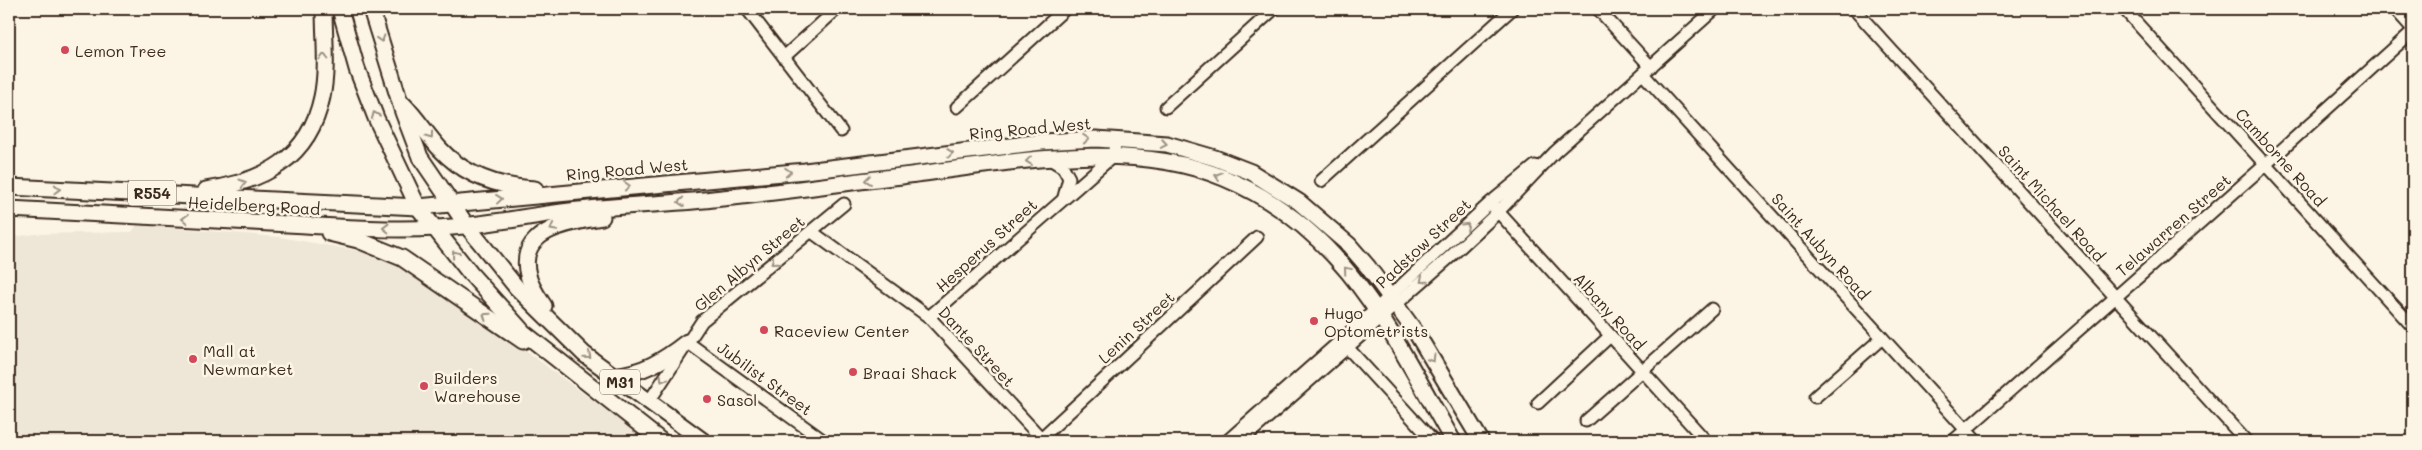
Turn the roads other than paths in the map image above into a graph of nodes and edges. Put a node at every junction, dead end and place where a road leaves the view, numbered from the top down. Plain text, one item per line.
1 (324, 9) edge
2 (340, 9) edge
3 (371, 9) edge
4 (747, 9) edge
5 (837, 9) edge
6 (1064, 9) edge
7 (1274, 9) edge
8 (1512, 9) edge
9 (1598, 9) edge
10 (1715, 9) edge
11 (1854, 9) edge
12 (2124, 9) edge
13 (2395, 9) edge
14 (2413, 30) edge
15 (784, 57) junction
16 (1647, 70) junction
17 (399, 99) junction
18 (957, 107) dead end
19 (1166, 107) dead end
20 (841, 131) dead end
21 (1116, 139) junction
22 (1113, 156) junction
23 (1050, 159) junction
24 (2265, 165) junction
25 (1321, 181) dead end
26 (12, 187) edge
27 (579, 191) junction
28 (178, 194) junction
29 (1064, 197) junction
30 (651, 203) junction
31 (844, 204) dead end
32 (450, 205) junction
33 (418, 207) junction
34 (1494, 208) junction
35 (9, 209) edge
36 (84, 213) junction
37 (9, 217) edge
38 (303, 225) junction
39 (467, 226) junction
40 (435, 228) junction
41 (812, 232) junction
42 (1257, 237) dead end
43 (2116, 297) junction
44 (1393, 300) junction
45 (1712, 309) dead end
46 (1378, 314) junction
47 (929, 317) junction
48 (553, 323) junction
49 (2413, 328) edge
50 (1610, 336) junction
51 (1882, 338) junction
52 (688, 342) junction
53 (1347, 347) junction
54 (557, 361) junction
55 (1643, 372) junction
56 (612, 376) junction
57 (1815, 397) dead end
58 (648, 403) junction
59 (1538, 403) dead end
60 (1586, 421) dead end
61 (1965, 430) junction
62 (1039, 439) edge
63 (1703, 440) edge
64 (661, 441) edge
65 (703, 441) edge
66 (824, 441) edge
67 (1227, 441) edge
68 (1241, 441) edge
69 (1433, 441) edge
70 (1453, 441) edge
71 (1481, 441) edge
72 (1953, 441) edge
73 (1976, 441) edge
74 (2246, 441) edge

28 -> 1 main road
33 -> 2 main road
3 -> 17 main road
4 - 15 street
5 - 15 street
6 - 18 street
7 - 19 street
8 - 25 street
9 - 16 street, Saint Aubyn Road
10 - 16 street, Padstow Street
11 - 43 street, Saint Michael Road
12 - 24 street, Camborne Road
13 - 14 street
14 - 24 street, Telawarren Street
15 - 20 street
16 - 34 street, Padstow Street
16 - 51 street, Saint Aubyn Road
17 -> 27 main road
17 - 32 main road
21 - 22 street
27 -> 21 main road, Ring Road West
21 -> 44 main road, Ring Road West
22 - 23 main road, Ring Road West
22 - 29 street, Hesperus Street
46 -> 22 main road, Ring Road West
23 - 29 street
23 -> 30 main road, Ring Road West
24 - 43 street, Telawarren Street
24 - 49 street, Camborne Road
26 -> 28 main road, Heidelberg Road / R554
32 -> 27 main road, Ring Road West
28 - 33 main road, Heidelberg Road / R554
29 - 47 street, Hesperus Street
30 - 39 main road, Ring Road West
30 -> 48 main road
31 - 41 street, Glen Albyn Street
32 - 33 main road, Heidelberg Road / R554
32 - 39 main road
33 - 40 main road
34 - 44 street, Padstow Street
34 - 50 street, Albany Road
35 - 36 main road, Heidelberg Road / R554
36 - 37 main road
38 -> 36 main road, Heidelberg Road / R554
40 -> 38 main road, Heidelberg Road / R554
54 -> 38 main road
39 - 40 main road, Heidelberg Road / R554
39 - 48 main road, M31
54 -> 40 main road, M31
41 - 47 street, Dante Street
41 -> 52 street, Glen Albyn Street
42 - 62 street, Lenin Street
43 - 61 street, Telawarren Street
43 - 74 street, Saint Michael Road
44 - 46 street, Padstow Street
44 -> 71 main road, Ring Road West
45 - 55 street
46 - 53 street, Padstow Street
46 - 67 street, Padstow Street
46 - 70 main road, Ring Road West
47 - 62 street, Dante Street
48 -> 56 main road, M31
50 - 55 street, Albany Road
50 - 59 street
51 - 57 street
51 - 61 street, Saint Aubyn Road
52 - 56 main road
52 -> 58 street, Glen Albyn Street
52 - 66 street, Jubilist Street
53 - 68 street, Padstow Street
53 - 69 street
54 - 64 main road, M31
55 - 60 street
55 - 63 street, Albany Road
56 - 58 main road, M31
58 - 65 main road, M31
61 - 72 street, Telawarren Street
61 - 73 street, Saint Aubyn Road

